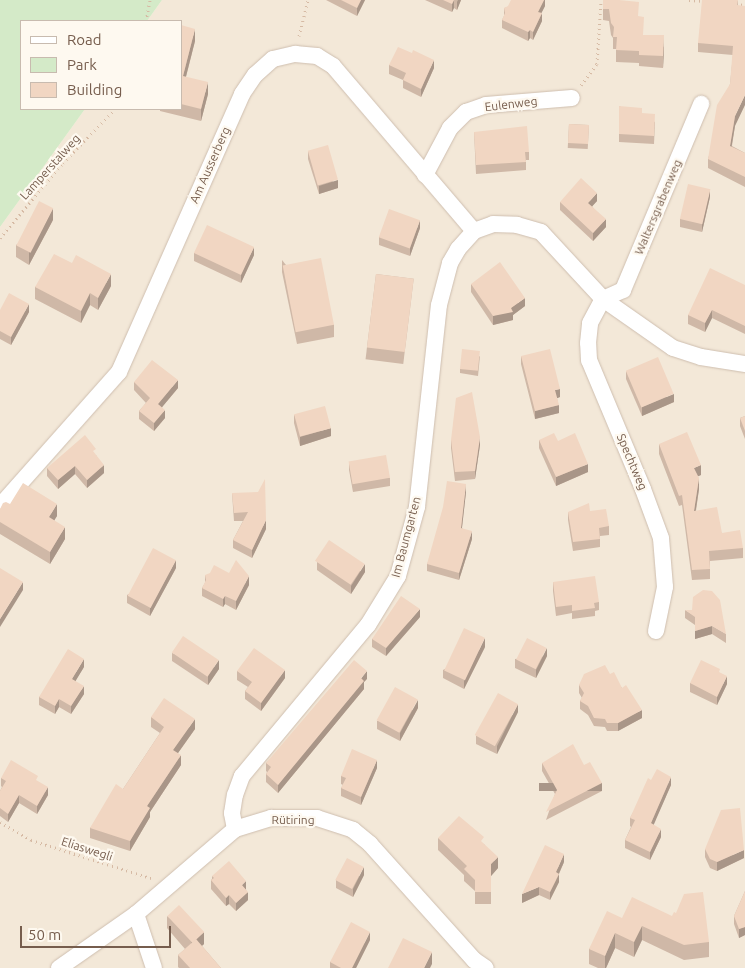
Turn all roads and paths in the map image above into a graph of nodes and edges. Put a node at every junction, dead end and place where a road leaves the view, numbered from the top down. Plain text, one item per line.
1 (150, 0) edge
2 (308, 0) edge
3 (601, 0) edge
4 (689, 0) edge
5 (709, 2) edge
6 (727, 3) edge
7 (745, 5) edge
8 (146, 20) edge
9 (295, 54) junction
10 (572, 98) joint
11 (701, 104) dead end
12 (114, 110) edge
13 (426, 175) junction
14 (474, 231) junction
15 (0, 238) edge
16 (603, 299) junction
17 (745, 364) edge
18 (0, 506) edge
19 (656, 631) dead end
20 (0, 822) edge
21 (235, 829) junction
22 (171, 884) junction
23 (136, 914) junction
24 (59, 968) edge
25 (154, 968) edge
26 (486, 968) edge

1 - 8 path
2 - 9 path
3 - 10 path
4 - 5 path
6 - 7 path
9 - 13 street, Am Ausserberg
9 - 18 street, Am Ausserberg
10 - 13 street, Eulenweg
11 - 16 street, Waltersgrabenweg
12 - 15 path, Lamperstalweg
13 - 14 street, Am Ausserberg
14 - 16 street
14 - 21 street, Im Baumgarten
16 - 17 street
16 - 19 street, Spechtweg
20 - 22 path, Eliaswegli
21 - 22 street, Rütiring
21 - 26 street, Rütiring
22 - 23 street, Rütiring
23 - 24 street, Rütiring
23 - 25 street

